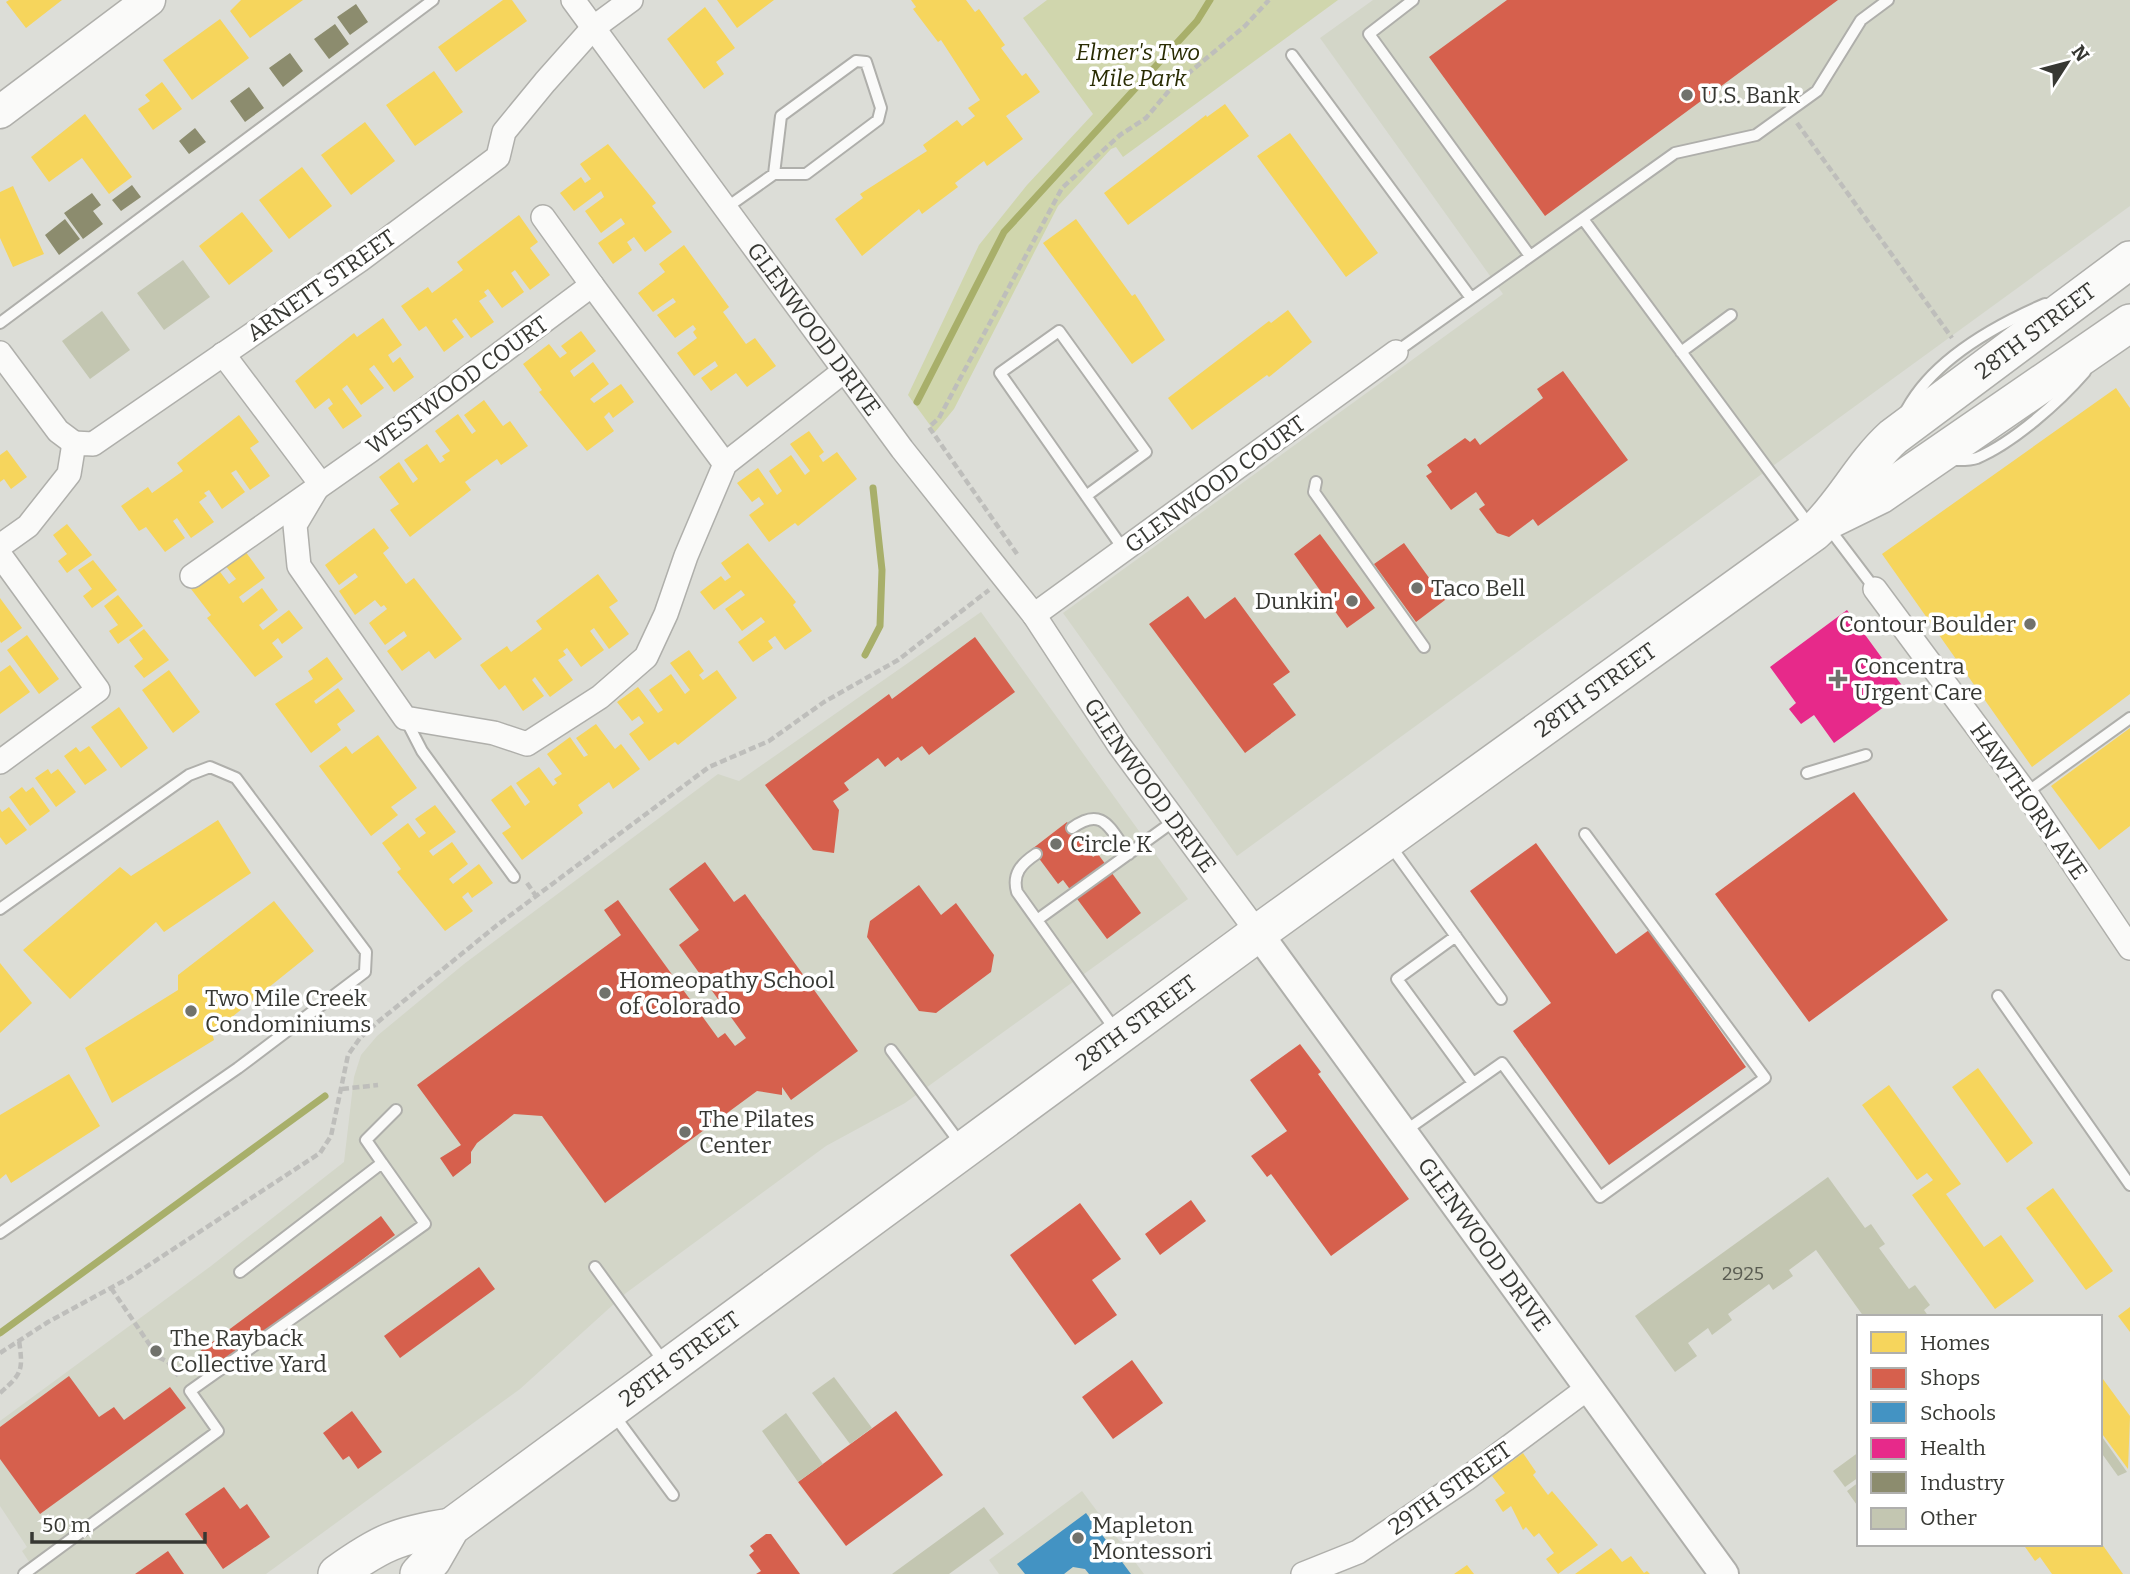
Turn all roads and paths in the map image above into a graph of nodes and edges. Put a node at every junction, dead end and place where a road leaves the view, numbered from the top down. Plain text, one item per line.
1 (149, 0) edge
2 (433, 0) edge
3 (573, 0) edge
4 (631, 0) edge
5 (1269, 0) edge
6 (1413, 0) edge
7 (1888, 0) edge
8 (593, 28) junction
9 (1292, 55) dead end
10 (1789, 111) junction
11 (0, 112) edge
12 (774, 174) junction
13 (726, 208) junction
14 (543, 217) dead end
15 (1583, 219) junction
16 (1531, 256) junction
17 (2130, 260) edge
18 (592, 285) junction
19 (1471, 299) junction
20 (1731, 315) dead end
21 (0, 323) edge
22 (2122, 329) edge
23 (1952, 338) dead end
24 (1396, 352) joint
25 (1681, 352) junction
26 (0, 353) edge
27 (223, 354) junction
28 (844, 371) junction
29 (74, 443) junction
30 (725, 464) junction
31 (1316, 482) dead end
32 (320, 483) junction
33 (1086, 496) junction
34 (1819, 527) junction
35 (0, 546) edge
36 (1124, 550) junction
37 (0, 555) edge
38 (192, 576) dead end
39 (1006, 577) junction
40 (1875, 589) joint
41 (1034, 615) junction
42 (1424, 647) dead end
43 (405, 718) junction
44 (2130, 718) edge
45 (1866, 755) dead end
46 (0, 762) edge
47 (1808, 773) dead end
48 (2026, 793) junction
49 (1174, 821) junction
50 (1072, 828) dead end
51 (1585, 834) dead end
52 (1387, 840) junction
53 (1036, 854) dead end
54 (1129, 854) junction
55 (514, 877) dead end
56 (532, 890) dead end
57 (536, 896) junction
58 (0, 909) edge
59 (1037, 920) junction
60 (1258, 933) junction
61 (1456, 936) junction
62 (2130, 948) edge
63 (1998, 996) dead end
64 (1501, 999) dead end
65 (1119, 1036) junction
66 (891, 1050) dead end
67 (1472, 1083) junction
68 (378, 1085) dead end
69 (342, 1089) junction
70 (396, 1110) dead end
71 (1402, 1133) junction
72 (965, 1149) junction
73 (382, 1163) junction
74 (2130, 1185) edge
75 (0, 1233) edge
76 (594, 1267) dead end
77 (240, 1272) dead end
78 (111, 1288) junction
79 (19, 1340) junction
80 (0, 1353) edge
81 (668, 1367) junction
82 (1588, 1388) junction
83 (190, 1391) junction
84 (0, 1392) edge
85 (610, 1410) junction
86 (673, 1495) dead end
87 (451, 1527) junction
88 (24, 1574) edge
89 (337, 1574) edge
90 (419, 1574) edge
91 (1303, 1574) edge
92 (1724, 1574) edge

1 - 11 main road
2 - 21 lane
3 - 8 street, GLENWOOD DRIVE
4 - 8 street, ARNETT STREET
5 - 39 path
6 - 16 lane
7 - 10 lane
8 - 13 street, GLENWOOD DRIVE
8 - 27 street, ARNETT STREET
9 - 19 lane
10 - 15 lane
10 - 23 path
12 - 12 lane
12 - 13 lane
13 - 28 street, GLENWOOD DRIVE
14 - 18 street
15 - 16 lane
15 - 25 lane
16 - 19 lane
17 - 34 highway, 28TH STREET
18 - 30 street
18 - 32 street, WESTWOOD COURT
19 - 24 lane
20 - 25 lane
22 - 34 highway, 28TH STREET
24 - 36 street, GLENWOOD COURT
25 - 34 lane
26 - 29 street
27 - 29 street, ARNETT STREET
27 - 32 street
28 - 30 street
28 - 39 street, GLENWOOD DRIVE
29 - 35 street
30 - 43 street
31 - 42 lane
32 - 38 street, WESTWOOD COURT
32 - 43 street
33 - 33 lane
33 - 36 lane
34 - 40 lane
34 - 52 highway, 28TH STREET
36 - 41 street, GLENWOOD COURT
37 - 46 street
39 - 41 street, GLENWOOD DRIVE
39 - 57 path
40 - 48 street, HAWTHORN AVE
41 - 49 street, GLENWOOD DRIVE
43 - 55 lane
44 - 48 lane
45 - 47 lane
48 - 62 street, HAWTHORN AVE
49 - 54 lane
49 - 60 street, GLENWOOD DRIVE
50 - 54 lane
51 - 67 lane
52 - 60 highway, 28TH STREET
52 - 61 lane
53 - 59 lane
54 - 59 lane
56 - 57 path
57 - 69 path
58 - 75 lane
59 - 65 lane
60 - 65 highway, 28TH STREET
60 - 71 street, GLENWOOD DRIVE
61 - 64 lane
61 - 67 lane
63 - 74 lane
65 - 72 highway, 28TH STREET
66 - 72 lane
67 - 71 lane
68 - 69 path
69 - 78 path
70 - 73 lane
71 - 82 street, GLENWOOD DRIVE
72 - 81 highway, 28TH STREET
73 - 77 lane
73 - 83 lane
76 - 81 lane
78 - 79 path
78 - 83 path
79 - 80 path
79 - 84 path
81 - 85 highway, 28TH STREET
82 - 91 street, 29TH STREET
82 - 92 street, GLENWOOD DRIVE
83 - 88 lane
85 - 86 lane
85 - 87 highway, 28TH STREET
87 - 89 highway, 28TH STREET
87 - 90 highway, 28TH STREET

